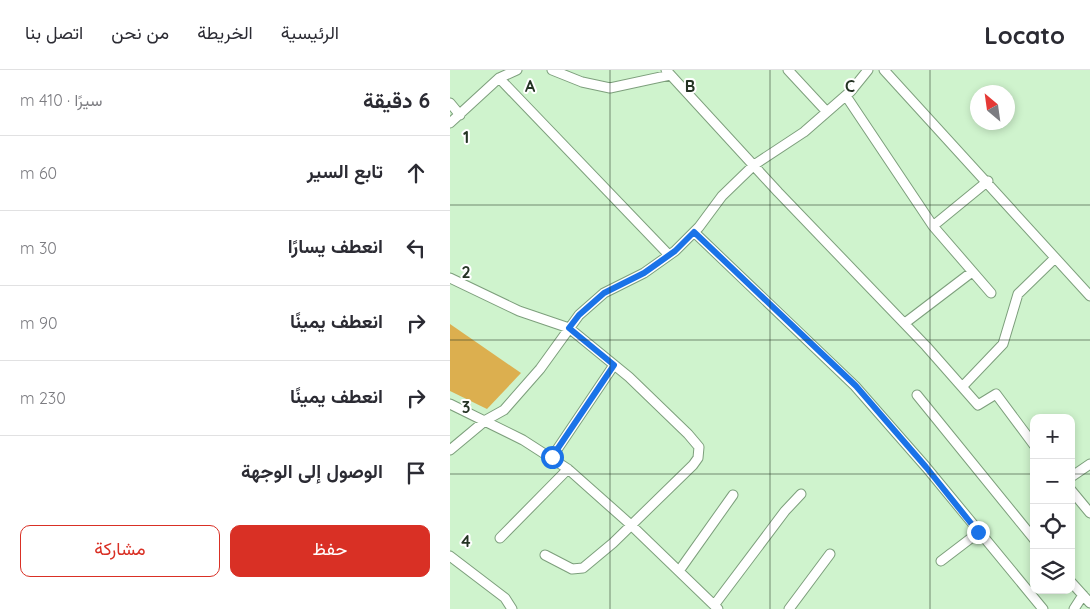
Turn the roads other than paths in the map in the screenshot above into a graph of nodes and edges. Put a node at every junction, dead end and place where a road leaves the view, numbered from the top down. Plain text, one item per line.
1 (517, 70) edge
2 (552, 70) edge
3 (788, 70) edge
4 (868, 70) edge
5 (884, 70) edge
6 (668, 72) edge
7 (500, 78) junction
8 (846, 96) junction
9 (450, 103) edge
10 (827, 112) junction
11 (460, 115) junction
12 (450, 123) edge
13 (754, 165) junction
14 (988, 182) junction
15 (933, 226) junction
16 (694, 232) junction
17 (669, 255) junction
18 (1055, 258) junction
19 (972, 272) junction
20 (450, 278) edge
21 (991, 293) dead end
22 (1090, 296) edge
23 (905, 323) junction
24 (569, 328) junction
25 (614, 365) junction
26 (962, 387) junction
27 (917, 394) dead end
28 (450, 404) edge
29 (486, 420) junction
30 (1030, 440) edge
31 (450, 450) edge
32 (552, 457) junction
33 (1090, 464) edge
34 (568, 469) junction
35 (1075, 473) edge
36 (801, 494) dead end
37 (733, 495) dead end
38 (1075, 495) edge
39 (1090, 513) edge
40 (631, 525) junction
41 (978, 532) junction
42 (1030, 534) edge
43 (500, 538) dead end
44 (830, 554) dead end
45 (545, 555) dead end
46 (450, 556) edge
47 (941, 561) dead end
48 (679, 571) junction
49 (1075, 586) edge
50 (1083, 595) junction
51 (1090, 603) edge
52 (716, 607) edge
53 (512, 609) edge
54 (789, 609) edge
55 (1043, 609) edge
56 (1074, 609) edge

1 - 7 street
2 - 6 street
3 - 10 street
4 - 8 street
5 - 14 street
6 - 13 street
7 - 11 street
7 - 17 street
8 - 10 street
8 - 15 street
9 - 11 street
10 - 13 street
11 - 12 street
13 - 16 street
13 - 23 street
14 - 15 street
14 - 18 street
15 - 19 street
16 - 17 street
16 - 41 street
17 - 24 street
18 - 22 street
18 - 26 street
19 - 21 street
19 - 23 street
20 - 24 street
23 - 26 street
24 - 25 street
24 - 29 street
25 - 32 street
25 - 40 street
26 - 30 street
27 - 42 street
28 - 29 street
29 - 31 street
29 - 32 street
32 - 34 street
33 - 35 street
34 - 40 street
34 - 43 street
36 - 52 street
37 - 48 street
38 - 39 street
40 - 45 street
40 - 48 street
41 - 47 street
41 - 55 street
44 - 54 street
46 - 53 street
48 - 52 street
49 - 50 street
50 - 51 street
50 - 56 street

